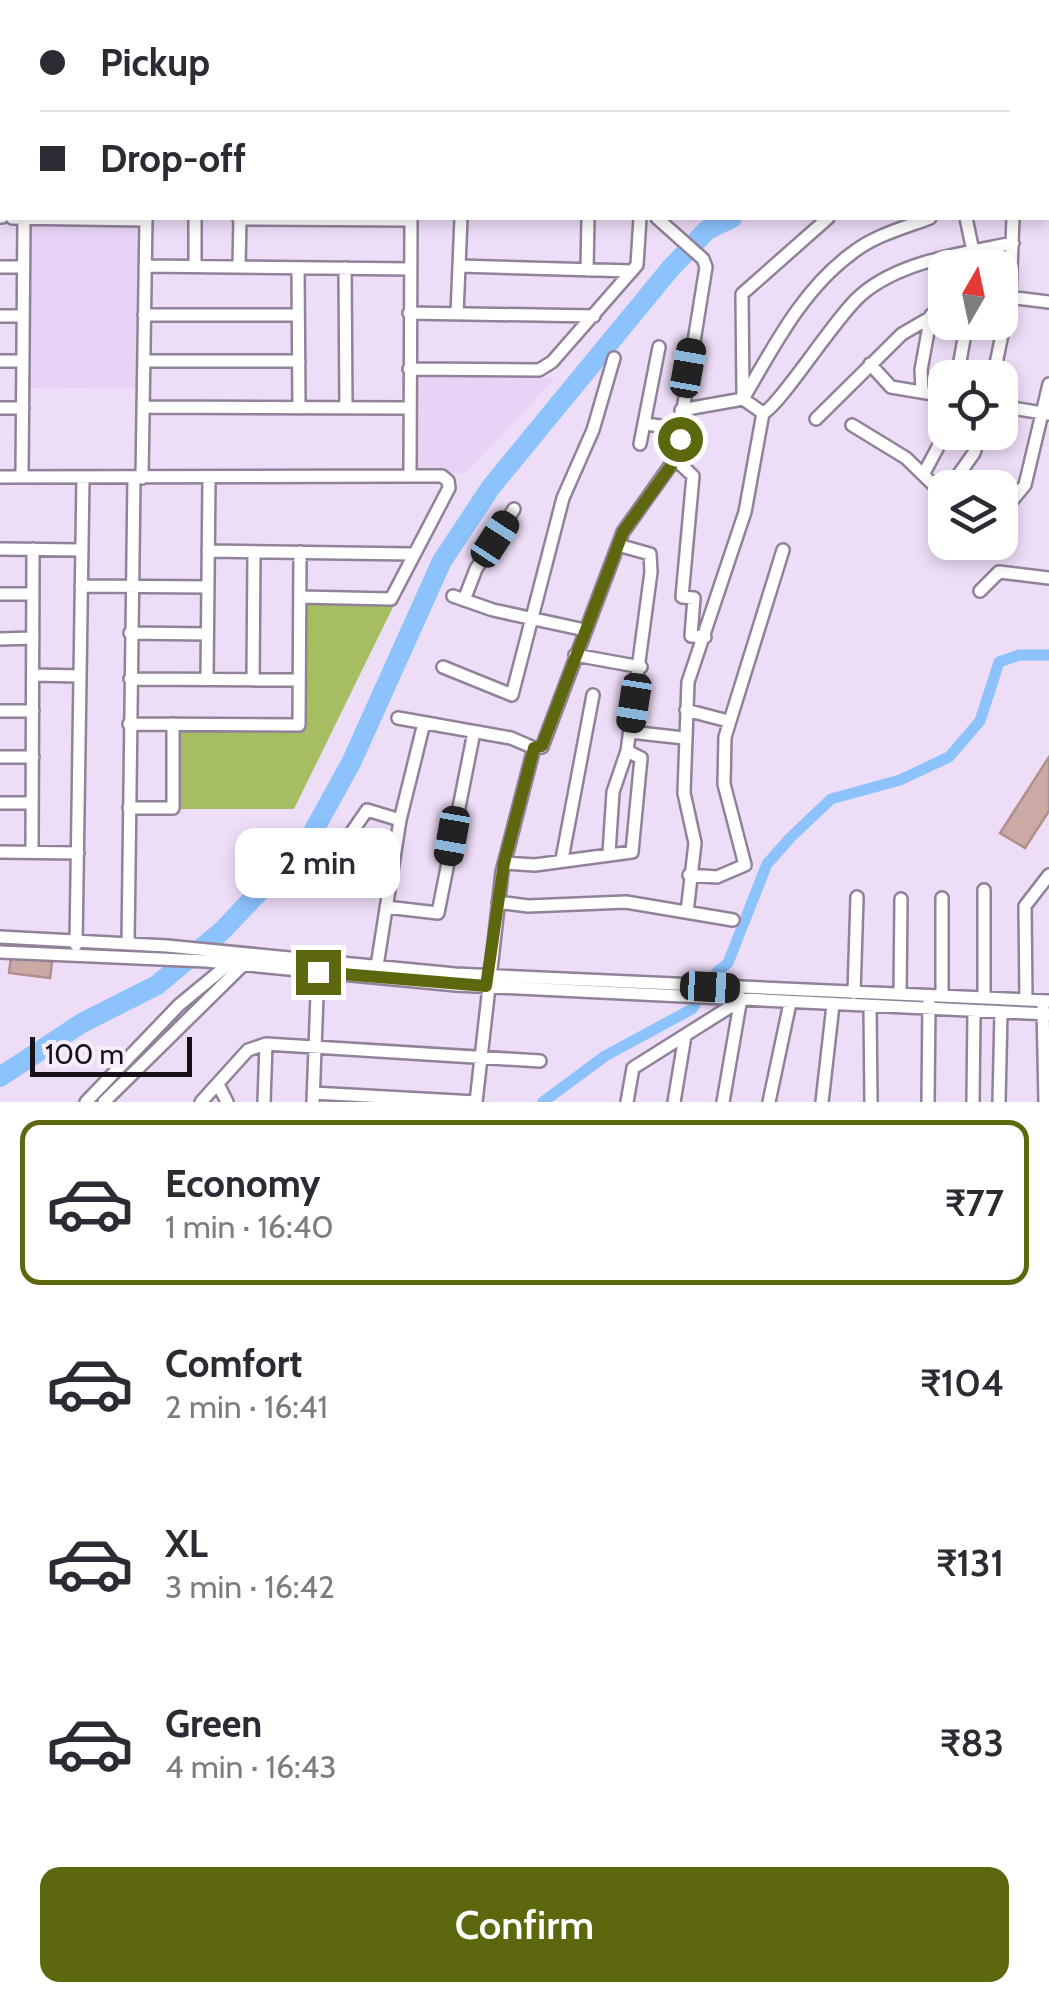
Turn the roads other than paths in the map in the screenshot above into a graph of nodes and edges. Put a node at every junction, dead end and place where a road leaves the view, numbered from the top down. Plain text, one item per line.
1 (24, 220) edge
2 (146, 220) edge
3 (195, 220) edge
4 (240, 220) edge
5 (411, 220) edge
6 (460, 220) edge
7 (588, 220) edge
8 (640, 220) edge
9 (826, 220) edge
10 (923, 220) edge
11 (966, 220) edge
12 (1012, 220) edge
13 (662, 222) edge
14 (1013, 243) junction
15 (973, 250) edge
16 (982, 250) edge
17 (1012, 250) edge
18 (928, 265) edge
19 (145, 266) junction
20 (194, 266) junction
21 (459, 266) junction
22 (0, 267) edge
23 (238, 267) junction
24 (24, 268) junction
25 (298, 268) junction
26 (345, 268) junction
27 (410, 269) junction
28 (587, 270) junction
29 (632, 271) junction
30 (1018, 298) edge
31 (1049, 302) edge
32 (410, 313) junction
33 (458, 314) junction
34 (144, 315) junction
35 (298, 315) junction
36 (0, 316) edge
37 (23, 316) junction
38 (594, 316) junction
39 (928, 317) edge
40 (928, 330) edge
41 (659, 347) dead end
42 (614, 358) dead end
43 (0, 361) edge
44 (23, 361) junction
45 (144, 361) junction
46 (298, 361) junction
47 (870, 364) junction
48 (409, 369) junction
49 (1049, 384) edge
50 (922, 390) junction
51 (928, 392) edge
52 (743, 399) junction
53 (0, 408) edge
54 (23, 408) junction
55 (143, 408) junction
56 (298, 408) junction
57 (346, 408) junction
58 (408, 408) junction
59 (1018, 409) edge
60 (681, 410) junction
61 (764, 412) junction
62 (1046, 413) edge
63 (816, 419) dead end
64 (646, 424) junction
65 (852, 425) dead end
66 (680, 429) junction
67 (640, 444) dead end
68 (936, 450) edge
69 (675, 460) junction
70 (924, 473) junction
71 (410, 476) junction
72 (0, 477) edge
73 (22, 477) junction
74 (83, 477) junction
75 (928, 477) edge
76 (138, 478) junction
77 (209, 478) junction
78 (1018, 494) edge
79 (514, 509) dead end
80 (618, 545) junction
81 (0, 548) edge
82 (34, 549) junction
83 (82, 550) junction
84 (782, 550) dead end
85 (208, 551) junction
86 (254, 552) junction
87 (300, 552) junction
88 (412, 554) junction
89 (1049, 578) edge
90 (82, 586) junction
91 (132, 586) junction
92 (208, 587) junction
93 (980, 590) dead end
94 (0, 594) edge
95 (33, 594) junction
96 (300, 598) junction
97 (531, 618) junction
98 (585, 630) junction
99 (130, 634) junction
100 (207, 634) junction
101 (704, 636) junction
102 (0, 638) edge
103 (33, 638) junction
104 (575, 655) junction
105 (641, 667) junction
106 (443, 668) dead end
107 (33, 675) junction
108 (80, 676) junction
109 (130, 679) junction
110 (207, 679) junction
111 (254, 680) junction
112 (299, 680) junction
113 (593, 695) dead end
114 (686, 710) junction
115 (0, 711) edge
116 (33, 712) junction
117 (398, 718) dead end
118 (728, 721) junction
119 (424, 723) junction
120 (129, 724) junction
121 (174, 724) junction
122 (474, 732) junction
123 (630, 732) junction
124 (684, 738) junction
125 (534, 748) junction
126 (627, 751) junction
127 (0, 757) edge
128 (33, 757) junction
129 (0, 804) edge
130 (32, 804) junction
131 (128, 808) junction
132 (400, 820) junction
133 (0, 852) edge
134 (32, 852) junction
135 (609, 852) junction
136 (78, 853) junction
137 (336, 855) dead end
138 (562, 859) junction
139 (504, 863) junction
140 (689, 875) junction
141 (1049, 875) edge
142 (984, 890) dead end
143 (857, 896) dead end
144 (942, 898) dead end
145 (901, 899) dead end
146 (498, 902) junction
147 (386, 907) junction
148 (688, 912) junction
149 (734, 920) dead end
150 (0, 937) edge
151 (128, 944) junction
152 (76, 948) junction
153 (0, 952) edge
154 (246, 959) junction
155 (229, 963) junction
156 (318, 966) junction
157 (377, 966) junction
158 (487, 981) junction
159 (740, 992) junction
160 (854, 993) junction
161 (900, 994) junction
162 (984, 998) junction
163 (933, 1000) junction
164 (1026, 1000) junction
165 (790, 1003) junction
166 (833, 1004) junction
167 (870, 1006) junction
168 (1046, 1007) edge
169 (974, 1011) junction
170 (1001, 1012) junction
171 (685, 1036) junction
172 (266, 1044) junction
173 (315, 1048) junction
174 (480, 1054) junction
175 (540, 1062) dead end
176 (218, 1084) junction
177 (313, 1098) edge
178 (361, 1099) edge
179 (409, 1100) edge
180 (86, 1102) edge
181 (104, 1102) edge
182 (202, 1102) edge
183 (227, 1102) edge
184 (264, 1102) edge
185 (476, 1102) edge
186 (626, 1102) edge
187 (674, 1102) edge
188 (723, 1102) edge
189 (768, 1102) edge
190 (822, 1102) edge
191 (871, 1102) edge
192 (928, 1102) edge
193 (973, 1102) edge
194 (999, 1102) edge
195 (1045, 1102) edge

1 - 24 street
2 - 19 street
3 - 20 street
4 - 23 street
5 - 27 street
6 - 21 street
7 - 28 street
8 - 29 street
9 - 52 street
10 - 52 street
11 - 15 street
12 - 14 street
13 - 60 street
14 - 16 street
14 - 17 street
18 - 61 street
19 - 20 street
19 - 34 street
20 - 23 street
21 - 28 street
21 - 33 street
22 - 24 street
23 - 25 street
24 - 37 street
25 - 26 street
25 - 35 street
26 - 27 street
26 - 57 street
27 - 32 street
28 - 29 street
29 - 38 street
30 - 31 street
32 - 33 street
32 - 48 street
33 - 38 street
34 - 35 street
34 - 45 street
35 - 46 street
36 - 37 street
37 - 44 street
38 - 48 street
39 - 47 street
40 - 50 street
41 - 64 street
42 - 97 street
43 - 44 street
44 - 54 street
45 - 46 street
45 - 55 street
46 - 56 street
47 - 50 street
47 - 63 street
48 - 58 street
49 - 62 street
50 - 51 street
52 - 60 street
52 - 61 street
53 - 54 street
54 - 73 street
55 - 56 street
55 - 76 street
56 - 57 street
57 - 58 street
58 - 71 street
59 - 62 street
60 - 66 street
61 - 101 street
62 - 78 street
64 - 66 street
64 - 67 street
65 - 70 street
66 - 69 street
68 - 70 street
69 - 80 street
69 - 101 street
70 - 75 street
71 - 77 street
71 - 88 street
72 - 73 street
73 - 74 street
74 - 76 street
74 - 83 street
76 - 77 street
76 - 91 street
77 - 85 street
79 - 97 street
80 - 98 street
80 - 105 street
81 - 82 street
82 - 83 street
82 - 95 street
83 - 90 street
84 - 118 street
85 - 86 street
85 - 92 street
86 - 87 street
86 - 111 street
87 - 88 street
87 - 96 street
88 - 96 street
89 - 93 street
90 - 91 street
90 - 108 street
91 - 92 street
91 - 99 street
92 - 100 street
94 - 95 street
95 - 103 street
96 - 112 street
97 - 98 street
97 - 106 street
98 - 104 street
99 - 100 street
99 - 109 street
100 - 110 street
101 - 114 street
102 - 103 street
103 - 107 street
104 - 105 street
104 - 125 street
105 - 123 street
107 - 108 street
107 - 116 street
108 - 136 street
109 - 110 street
109 - 120 street
110 - 111 street
111 - 112 street
112 - 121 street
113 - 138 street
114 - 118 street
114 - 124 street
115 - 116 street
116 - 128 street
117 - 119 street
118 - 140 street
119 - 122 street
119 - 132 street
120 - 121 street
120 - 131 street
121 - 131 street
122 - 125 street
122 - 147 street
123 - 124 street
123 - 126 street
124 - 140 street
125 - 139 street
126 - 135 street
126 - 135 street
127 - 128 street
128 - 130 street
129 - 130 street
130 - 134 street
131 - 151 street
132 - 137 street
132 - 147 street
133 - 134 street
134 - 136 street
135 - 138 street
136 - 152 street
138 - 139 street
139 - 146 street
140 - 148 street
141 - 164 street
142 - 162 street
143 - 160 street
144 - 163 street
145 - 161 street
146 - 148 street
146 - 158 street
147 - 157 street
148 - 149 street
150 - 152 street
151 - 152 street
151 - 154 street
152 - 153 street
152 - 155 street
154 - 155 street
154 - 156 street
154 - 181 street
155 - 180 street
156 - 157 street
156 - 158 street
156 - 173 street
157 - 158 street
158 - 159 street
158 - 159 street
158 - 174 street
159 - 160 street
159 - 165 street
159 - 171 street
159 - 188 street
160 - 161 street
161 - 163 street
162 - 163 street
162 - 164 street
163 - 167 street
163 - 169 street
163 - 192 street
164 - 168 street
165 - 166 street
165 - 189 street
166 - 167 street
166 - 190 street
167 - 191 street
168 - 170 street
168 - 195 street
169 - 170 street
169 - 193 street
170 - 194 street
171 - 186 street
171 - 187 street
172 - 173 street
172 - 176 street
172 - 184 street
173 - 174 street
173 - 177 street
174 - 175 street
174 - 185 street
176 - 182 street
176 - 183 street
177 - 178 street
178 - 179 street
179 - 185 street

